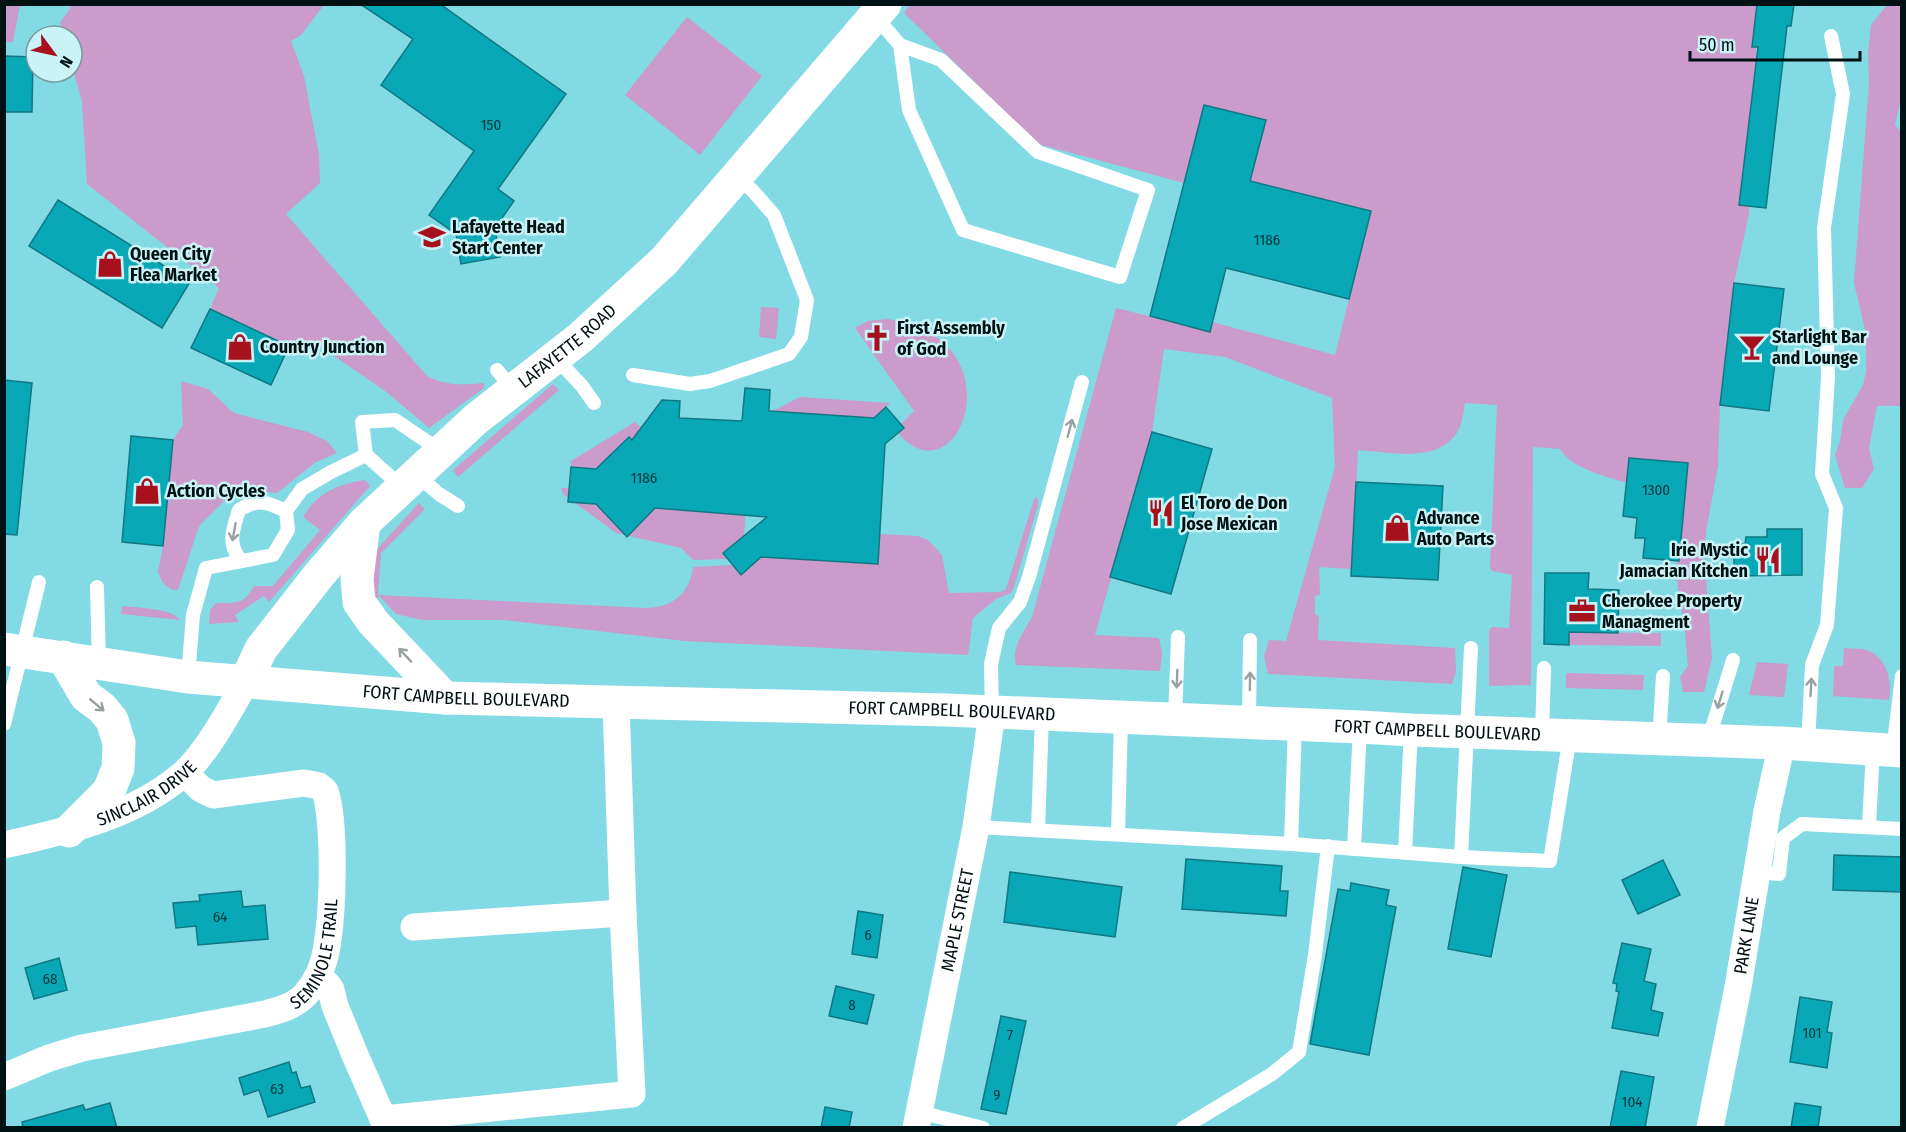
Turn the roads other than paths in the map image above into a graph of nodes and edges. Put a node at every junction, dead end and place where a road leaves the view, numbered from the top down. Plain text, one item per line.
1 (880, 10) edge
2 (1831, 36) dead end
3 (900, 45) junction
4 (736, 178) junction
5 (555, 357) junction
6 (633, 375) dead end
7 (1082, 382) dead end
8 (594, 404) dead end
9 (441, 451) junction
10 (366, 456) junction
11 (409, 480) junction
12 (459, 506) dead end
13 (286, 511) junction
14 (364, 523) junction
15 (240, 560) junction
16 (39, 582) dead end
17 (98, 587) dead end
18 (1178, 638) dead end
19 (1250, 640) dead end
20 (1471, 648) dead end
21 (13, 650) edge
22 (63, 657) junction
23 (1733, 660) dead end
24 (99, 664) junction
25 (1544, 668) dead end
26 (1663, 676) dead end
27 (1902, 676) edge
28 (188, 677) junction
29 (245, 683) junction
30 (445, 698) junction
31 (616, 702) junction
32 (992, 713) junction
33 (1042, 715) junction
34 (1121, 718) junction
35 (1175, 720) junction
36 (1249, 722) junction
37 (4, 724) edge
38 (1295, 724) junction
39 (1360, 727) junction
40 (1411, 730) junction
41 (1466, 731) junction
42 (1556, 735) junction
43 (1659, 739) junction
44 (1708, 741) junction
45 (1795, 744) junction
46 (1889, 750) edge
47 (184, 773) junction
48 (1869, 826) junction
49 (976, 827) junction
50 (1902, 829) edge
51 (1038, 830) junction
52 (69, 831) junction
53 (1118, 834) junction
54 (1291, 844) junction
55 (4, 845) edge
56 (1328, 846) junction
57 (1354, 849) junction
58 (1405, 852) junction
59 (1461, 857) junction
60 (1758, 872) junction
61 (623, 913) junction
62 (414, 927) dead end
63 (316, 979) junction
64 (4, 1077) edge
65 (917, 1120) edge
66 (385, 1123) edge
67 (983, 1128) edge
68 (1183, 1128) edge
69 (1710, 1128) edge

1 - 3 lane
1 - 4 main road, LAFAYETTE ROAD
45 -> 2 lane
3 - 3 lane
4 - 5 main road, LAFAYETTE ROAD
4 - 6 lane
5 - 8 lane
5 - 9 main road, LAFAYETTE ROAD
32 -> 7 lane
9 - 10 lane
9 - 11 main road, LAFAYETTE ROAD
10 - 11 lane
10 - 13 lane
11 - 12 lane
11 - 14 main road, LAFAYETTE ROAD
13 - 15 lane
13 -> 15 lane
14 - 29 main road, LAFAYETTE ROAD
30 -> 14 main road
15 - 28 lane
16 - 21 lane
17 - 24 lane
18 -> 35 lane
36 -> 19 lane
20 - 41 lane
21 - 22 main road, FORT CAMPBELL BOULEVARD
21 - 37 lane
22 - 24 main road, FORT CAMPBELL BOULEVARD
22 -> 52 main road
23 -> 44 lane
24 - 28 main road, FORT CAMPBELL BOULEVARD
25 - 42 lane
26 - 43 lane
27 - 46 lane
28 - 29 main road, FORT CAMPBELL BOULEVARD
29 - 30 main road, FORT CAMPBELL BOULEVARD
29 - 47 street, SINCLAIR DRIVE
30 - 31 main road, FORT CAMPBELL BOULEVARD
31 - 32 main road, FORT CAMPBELL BOULEVARD
31 - 61 street
32 - 33 main road, FORT CAMPBELL BOULEVARD
32 - 49 street, MAPLE STREET
33 - 34 main road, FORT CAMPBELL BOULEVARD
33 - 51 lane
34 - 35 main road, FORT CAMPBELL BOULEVARD
34 - 53 lane
35 - 36 main road, FORT CAMPBELL BOULEVARD
36 - 38 main road, FORT CAMPBELL BOULEVARD
38 - 39 main road, FORT CAMPBELL BOULEVARD
38 - 54 lane
39 - 40 main road, FORT CAMPBELL BOULEVARD
39 - 57 lane
40 - 41 main road, FORT CAMPBELL BOULEVARD
40 - 58 lane
41 - 42 main road, FORT CAMPBELL BOULEVARD
41 - 59 lane
42 - 43 main road, FORT CAMPBELL BOULEVARD
42 - 59 lane
43 - 44 main road, FORT CAMPBELL BOULEVARD
44 - 45 main road, FORT CAMPBELL BOULEVARD
45 - 46 main road, FORT CAMPBELL BOULEVARD
45 - 60 street, PARK LANE
46 - 48 lane
47 - 52 street, SINCLAIR DRIVE
47 - 63 street, SEMINOLE TRAIL
48 - 50 lane
48 - 60 lane
49 - 51 lane
49 - 65 street, MAPLE STREET
51 - 53 lane
52 - 55 street, SINCLAIR DRIVE
53 - 54 lane
54 - 56 lane
56 - 57 lane
56 - 68 lane
57 - 58 lane
58 - 59 lane
60 - 69 street, PARK LANE
61 - 62 street
61 - 66 street
63 - 64 street, SEMINOLE TRAIL
63 - 66 street
65 - 67 lane

